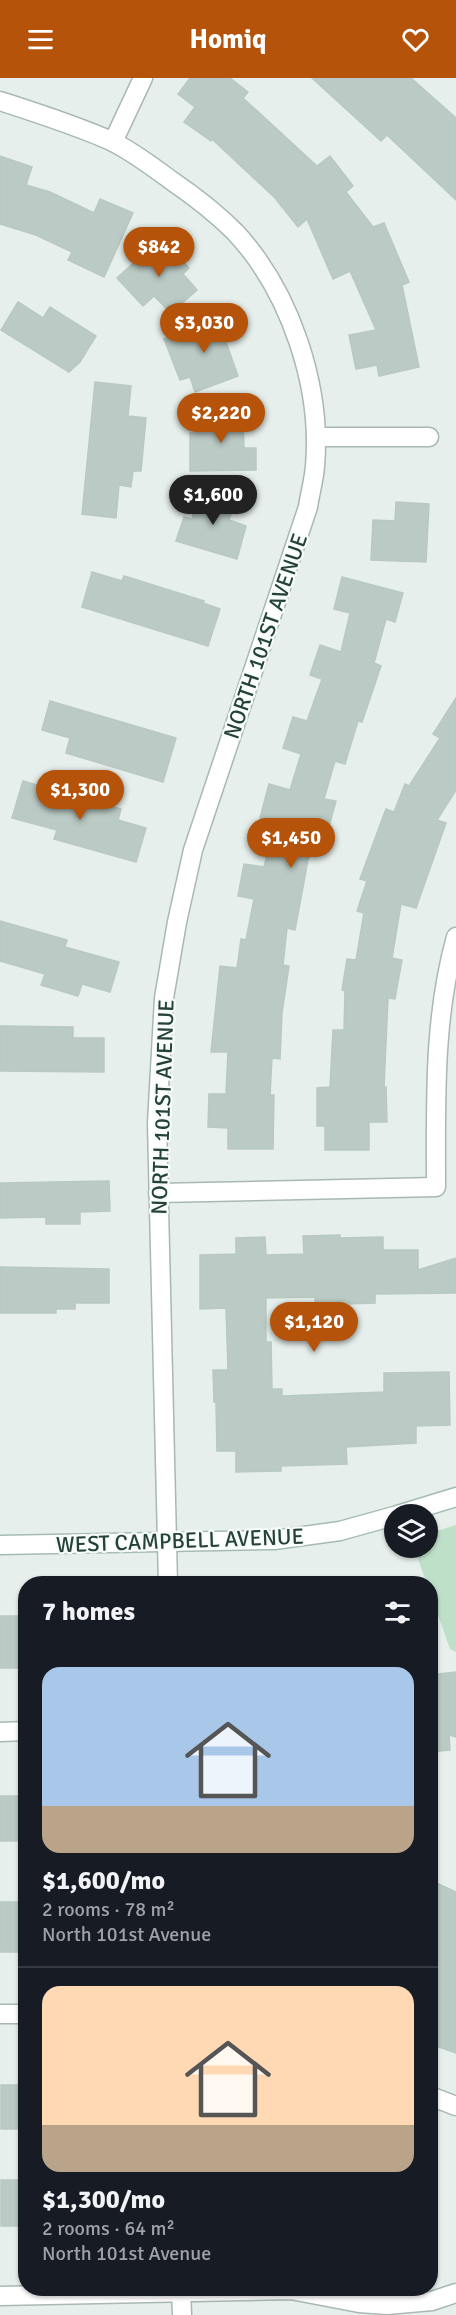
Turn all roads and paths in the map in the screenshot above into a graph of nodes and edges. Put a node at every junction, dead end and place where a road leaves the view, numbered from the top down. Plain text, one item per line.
1 (143, 78) edge
2 (0, 101) edge
3 (113, 142) junction
4 (316, 437) junction
5 (429, 437) dead end
6 (456, 937) edge
7 (158, 1193) junction
8 (456, 1497) edge
9 (433, 1504) edge
10 (384, 1518) edge
11 (167, 1543) junction
12 (0, 1545) edge
13 (168, 1576) edge
14 (18, 1731) edge
15 (0, 1732) edge
16 (0, 2014) edge
17 (18, 2014) edge
18 (438, 2099) edge
19 (456, 2106) edge
20 (456, 2294) edge
21 (0, 2296) edge
22 (18, 2296) edge
23 (181, 2296) edge
24 (322, 2296) edge
25 (182, 2315) edge

1 - 3 street
2 - 3 street, NORTH 101ST AVENUE
3 - 4 street, NORTH 101ST AVENUE
4 - 5 street
4 - 7 street, NORTH 101ST AVENUE
6 - 7 street
7 - 11 street, NORTH 101ST AVENUE
8 - 9 street, WEST CAMPBELL AVENUE
10 - 11 street, WEST CAMPBELL AVENUE
11 - 12 street, WEST CAMPBELL AVENUE
11 - 13 street, NORTH 101ST AVENUE
14 - 15 street
16 - 17 street
18 - 19 street
20 - 24 street
21 - 22 street
23 - 25 street

